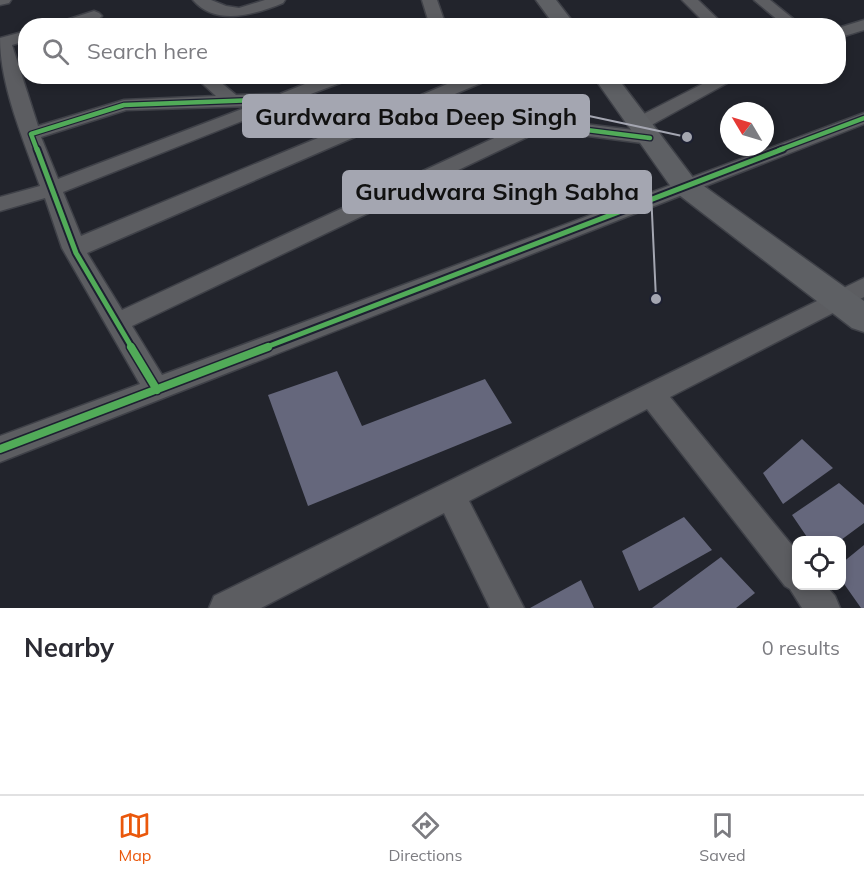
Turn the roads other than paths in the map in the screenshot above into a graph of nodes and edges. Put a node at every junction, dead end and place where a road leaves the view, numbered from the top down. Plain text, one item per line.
1 (80, 0) edge
2 (200, 0) edge
3 (278, 0) edge
4 (429, 0) edge
5 (546, 0) edge
6 (689, 0) edge
7 (761, 0) edge
8 (95, 18) edge
9 (436, 18) edge
10 (560, 18) edge
11 (709, 18) edge
12 (785, 18) edge
13 (864, 25) edge
14 (846, 31) edge
15 (18, 38) edge
16 (2, 43) edge
17 (18, 72) edge
18 (22, 84) edge
19 (212, 84) edge
20 (322, 84) edge
21 (462, 84) edge
22 (610, 84) edge
23 (719, 84) edge
24 (284, 99) junction
25 (231, 100) junction
26 (405, 107) junction
27 (864, 118) edge
28 (539, 124) junction
29 (645, 131) junction
30 (32, 134) junction
31 (684, 185) junction
32 (52, 189) junction
33 (0, 204) edge
34 (74, 248) junction
35 (856, 306) edge
36 (117, 323) junction
37 (157, 390) junction
38 (651, 394) junction
39 (0, 449) edge
40 (451, 495) junction
41 (792, 570) edge
42 (809, 590) edge
43 (228, 608) edge
44 (507, 608) edge
45 (823, 608) edge

1 - 8 street
2 - 3 street
4 - 9 street
5 - 10 street
6 - 11 street
7 - 12 street
13 - 14 street
15 - 16 street
16 - 17 street
18 - 30 street
19 - 25 street
20 - 24 street
21 - 26 street
22 - 29 street
23 - 29 street
24 - 25 street
24 - 26 street
24 - 32 street
25 - 30 street
26 - 28 street
26 - 34 street
27 - 31 street
28 - 29 street
28 - 36 street
29 - 31 street
30 - 32 street
31 - 35 street
31 - 37 street
32 - 33 street
32 - 34 street
34 - 36 street
35 - 38 street
36 - 37 street
37 - 39 street
38 - 40 street
38 - 41 street
40 - 43 street
40 - 44 street
42 - 45 street

